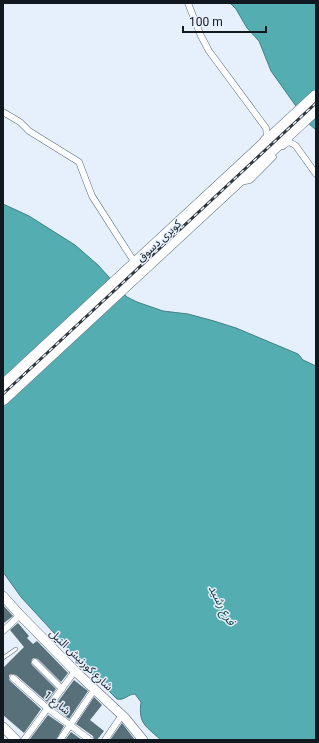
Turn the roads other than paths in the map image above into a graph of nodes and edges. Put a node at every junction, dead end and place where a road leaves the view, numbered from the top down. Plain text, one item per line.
1 (188, 3) edge
2 (316, 96) edge
3 (316, 109) edge
4 (3, 112) edge
5 (253, 160) junction
6 (316, 174) edge
7 (236, 182) junction
8 (221, 184) junction
9 (135, 263) junction
10 (120, 284) junction
11 (3, 386) edge
12 (3, 399) edge
13 (3, 596) edge
14 (20, 615) junction
15 (3, 631) edge
16 (16, 649) dead end
17 (3, 658) edge
18 (35, 662) dead end
19 (75, 671) junction
20 (13, 678) dead end
21 (62, 689) junction
22 (94, 690) junction
23 (47, 708) junction
24 (122, 715) junction
25 (70, 726) junction
26 (3, 727) edge
27 (3, 736) edge
28 (141, 739) edge
29 (7, 740) edge
30 (16, 740) edge
31 (24, 740) edge
32 (60, 740) edge
33 (90, 740) edge
34 (105, 740) edge

1 - 8 street
2 - 5 highway, كوبرى دسوق
3 - 5 highway, كوبرى دسوق
4 - 9 street
5 - 7 highway, كوبرى دسوق
5 - 8 highway, كوبرى دسوق
6 - 7 street
7 - 10 highway, كوبرى دسوق
8 - 9 highway, كوبرى دسوق
9 - 10 highway, كوبرى دسوق
10 - 11 highway, كوبرى دسوق
10 - 12 highway, كوبرى دسوق
13 - 14 main road, شارع كورنيش النيل
14 - 15 street
14 - 19 main road, شارع كورنيش النيل
16 - 17 lane
18 - 21 street
19 - 21 street
19 - 22 main road, شارع كورنيش النيل
20 - 23 street, شارع 1
21 - 23 street
22 - 24 main road, شارع كورنيش النيل
22 - 25 street
23 - 25 street, شارع 1
23 - 31 street
24 - 28 main road, شارع كورنيش النيل
24 - 34 street
25 - 32 street
25 - 33 street, شارع 1
26 - 30 main road
27 - 29 main road

